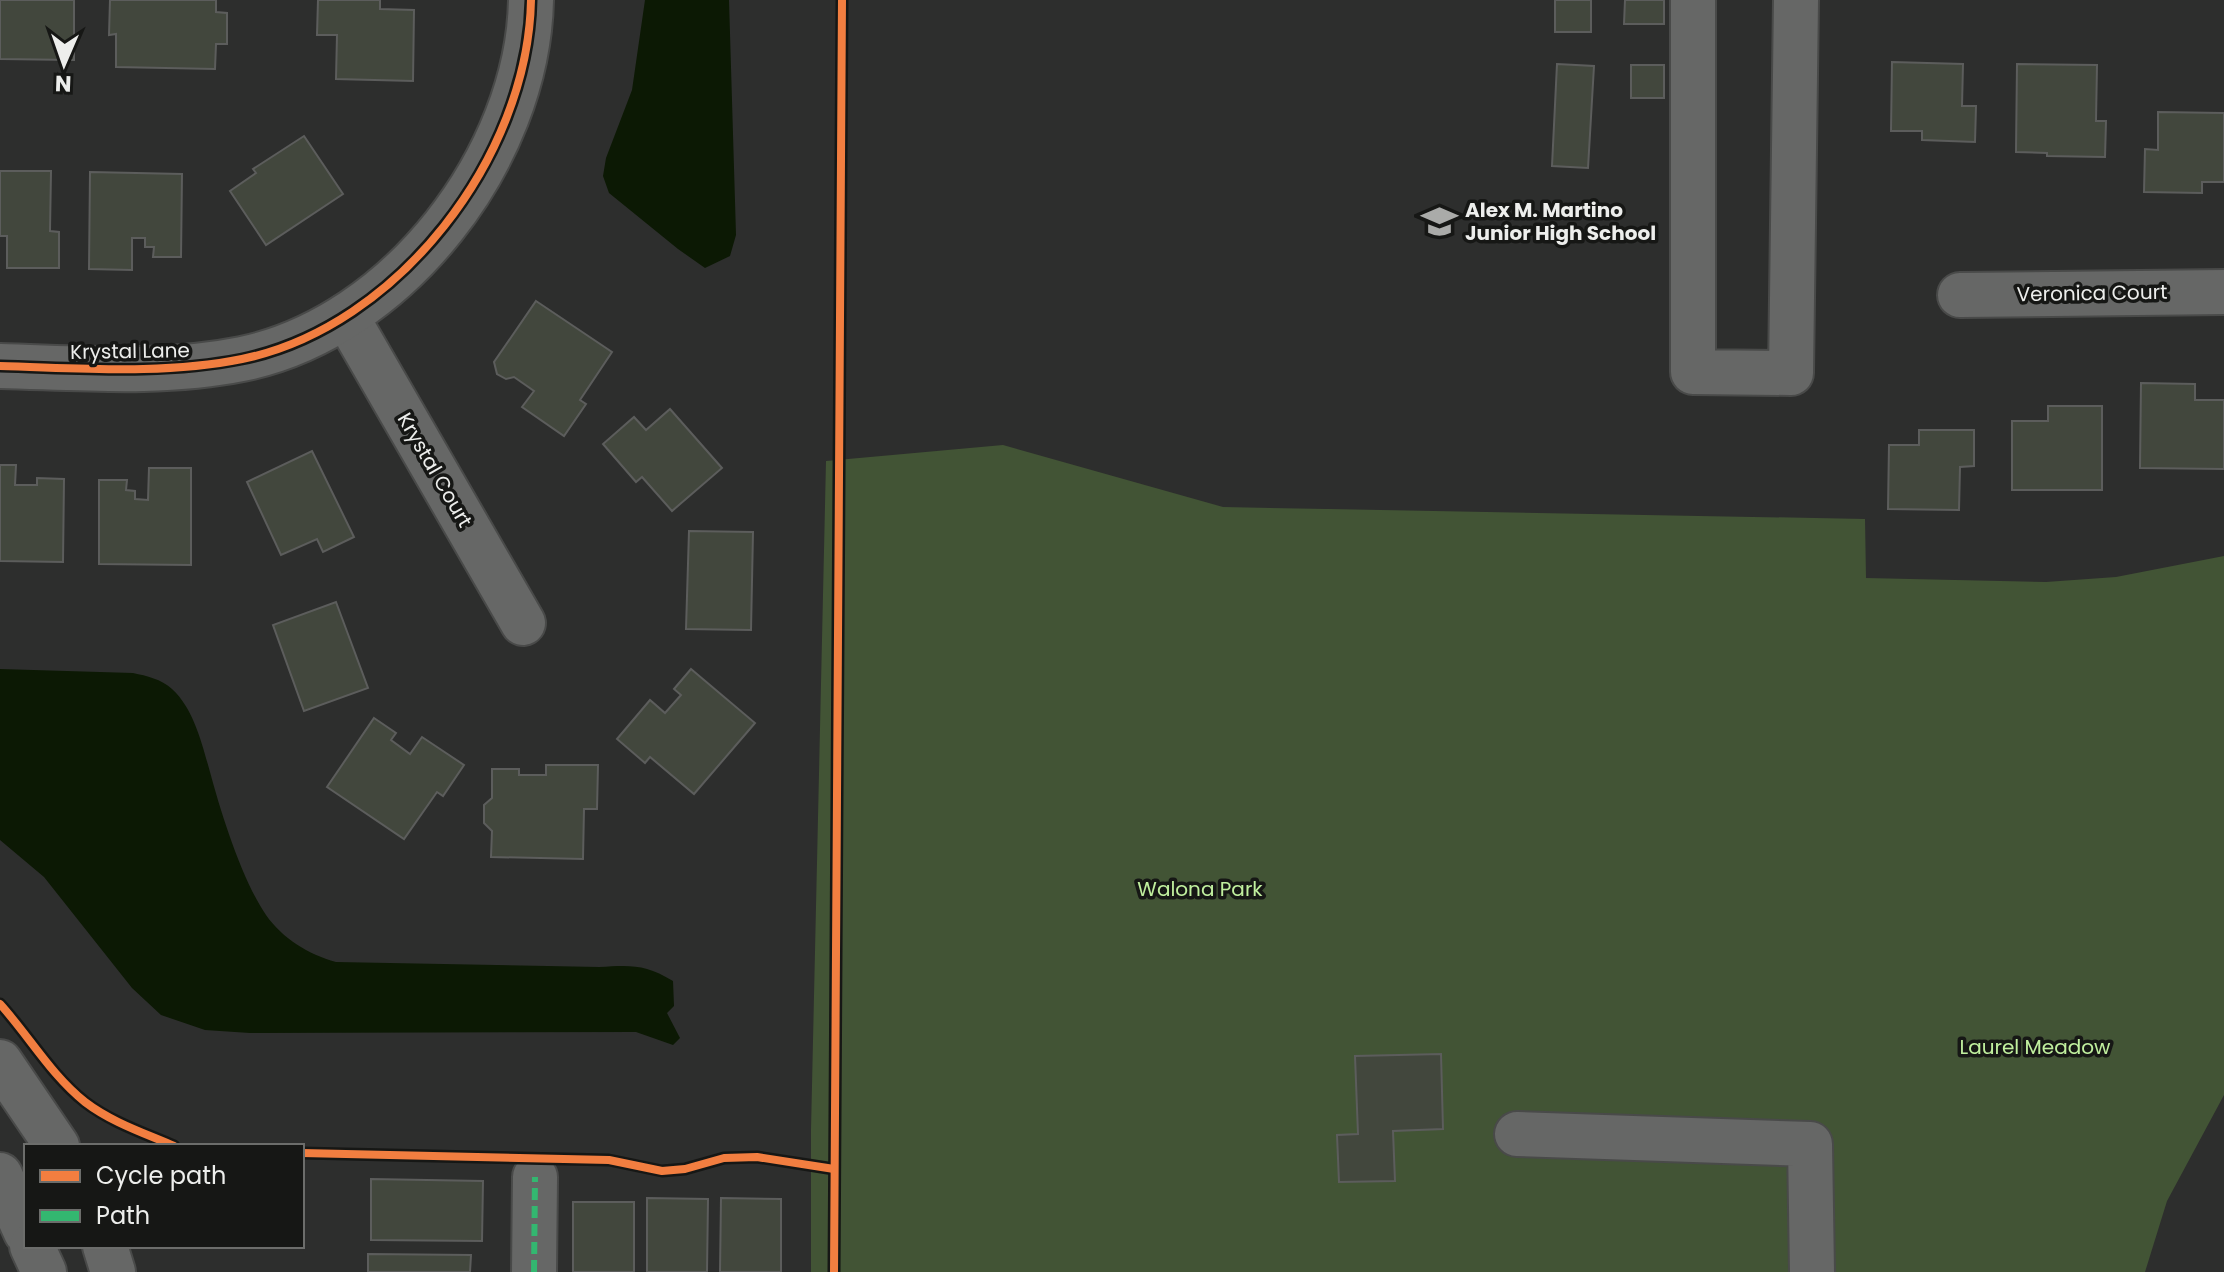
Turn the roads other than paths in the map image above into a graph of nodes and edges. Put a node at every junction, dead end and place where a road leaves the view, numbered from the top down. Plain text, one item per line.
1 (531, 0) edge
2 (1693, 0) edge
3 (1796, 0) edge
4 (2224, 292) edge
5 (1960, 295) dead end
6 (346, 316) junction
7 (0, 366) edge
8 (523, 623) dead end
9 (0, 1062) edge
10 (1517, 1134) dead end
11 (56, 1144) edge
12 (0, 1175) edge
13 (535, 1177) dead end
14 (24, 1228) edge
15 (33, 1248) edge
16 (106, 1248) edge
17 (44, 1272) edge
18 (113, 1272) edge
19 (534, 1272) edge
20 (1812, 1272) edge

1 - 6 street, Krystal Lane
2 - 3 street
4 - 5 street, Veronica Court
6 - 7 street, Krystal Lane
6 - 8 street, Krystal Court
9 - 11 street
10 - 20 street
12 - 14 street
13 - 19 street
15 - 17 street
16 - 18 street

